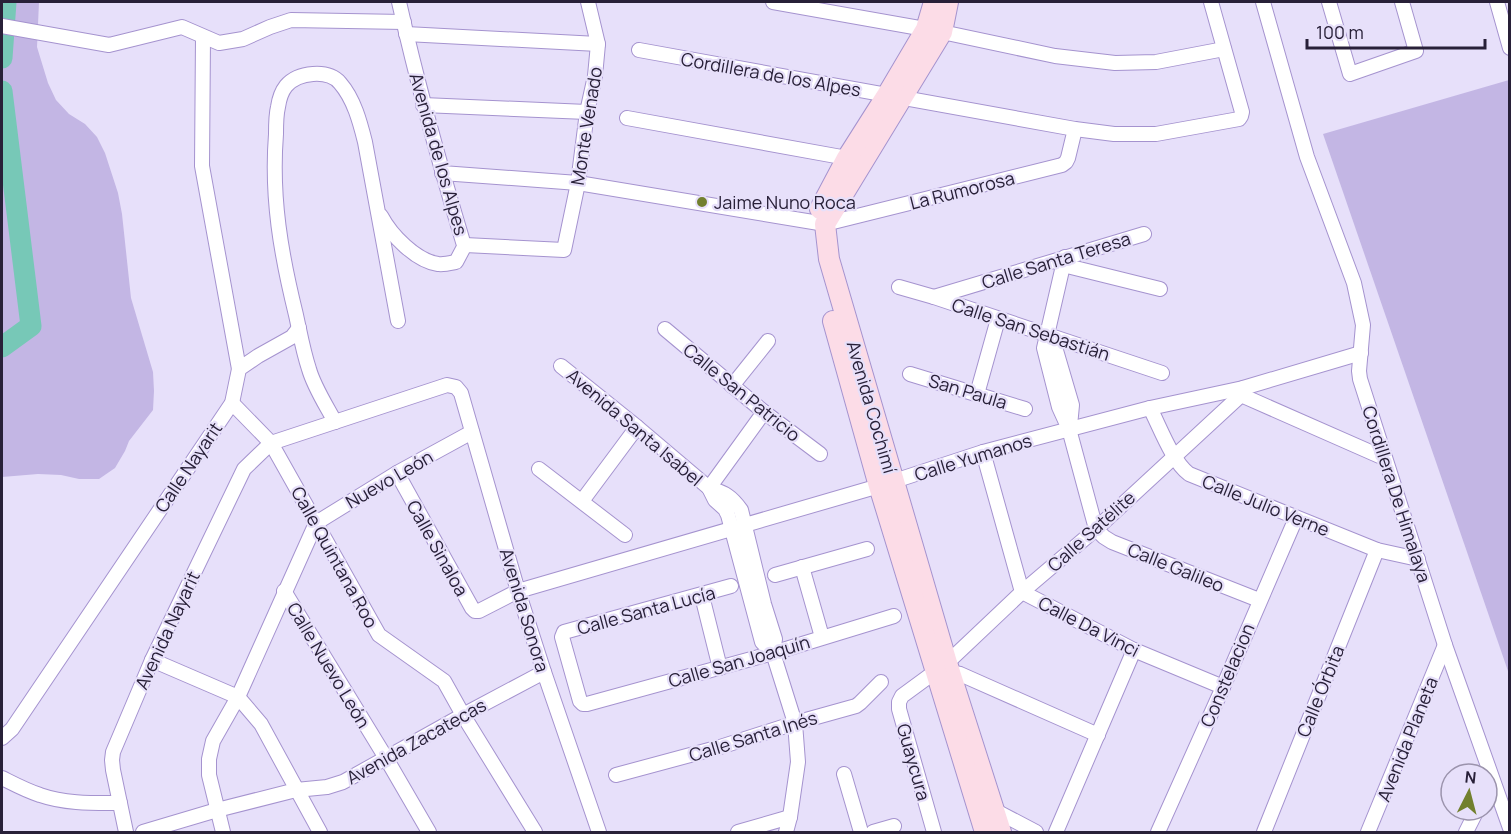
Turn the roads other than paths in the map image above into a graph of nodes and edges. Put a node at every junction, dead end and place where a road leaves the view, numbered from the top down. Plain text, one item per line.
1 (399, 2) edge
2 (588, 2) edge
3 (773, 2) edge
4 (934, 2) edge
5 (948, 2) edge
6 (1212, 2) edge
7 (1263, 2) edge
8 (1329, 2) edge
9 (1402, 2) edge
10 (1497, 2) edge
11 (2, 26) edge
12 (405, 28) junction
13 (934, 31) junction
14 (1507, 32) edge
15 (203, 37) junction
16 (598, 44) junction
17 (1509, 48) edge
18 (639, 50) dead end
19 (1224, 50) junction
20 (895, 96) junction
21 (423, 105) junction
22 (587, 112) junction
23 (627, 118) dead end
24 (1074, 129) junction
25 (847, 158) junction
26 (442, 173) junction
27 (578, 183) junction
28 (375, 203) junction
29 (819, 223) junction
30 (1144, 234) dead end
31 (465, 244) junction
32 (564, 250) joint
33 (1064, 261) junction
34 (899, 288) dead end
35 (1160, 289) dead end
36 (934, 297) junction
37 (998, 319) junction
38 (398, 321) dead end
39 (299, 328) junction
40 (665, 329) dead end
41 (1047, 334) junction
42 (768, 341) dead end
43 (1361, 353) junction
44 (561, 366) dead end
45 (239, 369) junction
46 (1162, 373) dead end
47 (910, 374) dead end
48 (732, 386) junction
49 (1242, 391) junction
50 (977, 394) junction
51 (232, 403) junction
52 (1150, 408) junction
53 (1025, 409) dead end
54 (764, 412) junction
55 (335, 422) junction
56 (637, 427) junction
57 (1069, 429) junction
58 (472, 432) junction
59 (271, 443) junction
60 (983, 452) junction
61 (820, 454) dead end
62 (1174, 456) junction
63 (1384, 458) junction
64 (539, 469) dead end
65 (397, 473) junction
66 (886, 484) junction
67 (709, 488) junction
68 (582, 501) junction
69 (1296, 518) junction
70 (316, 523) junction
71 (738, 526) junction
72 (1096, 529) junction
73 (625, 535) dead end
74 (867, 549) dead end
75 (1377, 550) junction
76 (1418, 559) junction
77 (802, 567) junction
78 (775, 575) dead end
79 (731, 586) dead end
80 (285, 591) junction
81 (518, 591) junction
82 (1022, 592) junction
83 (702, 596) junction
84 (1259, 600) junction
85 (894, 616) dead end
86 (822, 637) junction
87 (1445, 645) junction
88 (1134, 650) junction
89 (773, 653) junction
90 (152, 660) junction
91 (720, 668) junction
92 (944, 669) junction
93 (544, 672) junction
94 (881, 682) dead end
95 (1223, 687) junction
96 (238, 697) junction
97 (583, 704) joint
98 (463, 715) junction
99 (795, 723) junction
100 (1098, 735) junction
101 (2, 738) edge
102 (386, 758) junction
103 (1482, 762) edge
104 (844, 774) dead end
105 (616, 775) dead end
106 (2, 778) edge
107 (296, 790) junction
108 (120, 803) junction
109 (1499, 807) edge
110 (217, 810) junction
111 (994, 810) junction
112 (790, 817) junction
113 (894, 826) dead end
114 (1509, 828) edge
115 (126, 832) edge
116 (143, 832) edge
117 (224, 832) edge
118 (320, 832) edge
119 (429, 832) edge
120 (535, 832) edge
121 (599, 832) edge
122 (738, 832) edge
123 (786, 832) edge
124 (861, 832) edge
125 (873, 832) edge
126 (934, 832) edge
127 (985, 832) edge
128 (1001, 832) edge
129 (1036, 832) edge
130 (1056, 832) edge
131 (1158, 832) edge
132 (1264, 832) edge
133 (1368, 832) edge

1 - 12 street, Avenida de los Alpes
2 - 16 street, Monte Venado
3 - 13 street
4 - 13 street
5 - 13 street
6 - 19 street
7 - 43 street, Cordillera De Himalaya
8 - 9 street
10 - 14 street
11 - 15 street
12 - 15 street
12 - 16 street
12 - 21 street, Avenida de los Alpes
13 - 19 street
13 - 20 street
14 - 17 street
15 - 45 street
16 - 22 street, Monte Venado
18 - 20 street, Cordillera de los Alpes
19 - 24 street, Cordillera de los Alpes
20 - 24 street, Cordillera de los Alpes
20 - 25 street
20 - 29 street
21 - 22 street
21 - 26 street, Avenida de los Alpes
22 - 27 street, Monte Venado
23 - 25 street
24 - 29 street, La Rumorosa
25 - 29 street
26 - 27 street
26 - 31 street, Avenida de los Alpes
27 - 29 street
27 - 32 street, Monte Venado
28 - 31 street
28 - 38 street
28 - 39 street
29 - 66 street, Avenida Cochimí
30 - 33 street, Calle Santa Teresa
31 - 32 street, Avenida de los Alpes
33 - 35 street
33 - 36 street, Calle Santa Teresa
33 - 41 street
34 - 36 street, Calle San Sebastián
36 - 37 street, Calle San Sebastián
37 - 41 street, Calle San Sebastián
37 - 50 street
39 - 45 street
39 - 55 street
40 - 48 street, Calle San Patricio
41 - 46 street, Calle San Sebastián
41 - 57 street
42 - 48 street
43 - 49 street, Calle Yumanos
43 - 63 street, Cordillera De Himalaya
44 - 56 street, Avenida Santa Isabel
45 - 51 street
47 - 50 street, San Paula
48 - 54 street, Calle San Patricio
49 - 52 street, Calle Yumanos
49 - 62 street, Calle Satélite
49 - 63 street
50 - 53 street, San Paula
51 - 59 street, Calle Nayarit
51 - 101 street, Calle Nayarit
52 - 57 street, Calle Yumanos
52 - 62 street, Calle Julio Verne
54 - 61 street, Calle San Patricio
54 - 67 street
55 - 58 street, Avenida Sonora
55 - 59 street
56 - 67 street, Avenida Santa Isabel
56 - 68 street
57 - 60 street, Calle Yumanos
57 - 72 street
58 - 65 street, Nuevo León
58 - 81 street, Avenida Sonora
59 - 70 street, Calle Quintana Roo
59 - 90 street, Avenida Nayarit
60 - 66 street, Calle Yumanos
60 - 82 street, Calle Da Vinci
62 - 69 street, Calle Julio Verne
62 - 72 street, Calle Satélite
63 - 76 street, Cordillera De Himalaya
64 - 68 street
65 - 70 street, Nuevo León
65 - 81 street, Calle Sinaloa
66 - 71 street, Calle Yumanos
66 - 92 street, Avenida Cochimí
67 - 71 street, Avenida Santa Isabel
68 - 73 street
69 - 75 street, Calle Julio Verne
69 - 84 street, Constelacion
70 - 80 street
70 - 98 street, Calle Quintana Roo
71 - 81 street, Calle Yumanos
71 - 89 street, Avenida Santa Isabel
72 - 82 street, Calle Satélite
72 - 84 street, Calle Galileo
74 - 77 street
75 - 76 street, Calle Julio Verne
75 - 132 street, Calle Órbita
76 - 87 street, Cordillera De Himalaya
77 - 78 street
77 - 86 street
79 - 83 street, Calle Santa Lucía
80 - 96 street
80 - 102 street, Calle Nuevo León
81 - 93 street, Avenida Sonora
82 - 88 street, Calle Da Vinci
82 - 92 street, Calle Satélite
83 - 91 street
83 - 97 street, Calle Santa Lucía
84 - 95 street, Constelacion
85 - 86 street, Calle San Joaquín
86 - 89 street, Calle San Joaquín
87 - 103 street, Cordillera De Himalaya
87 - 133 street, Avenida Planeta
88 - 95 street, Calle Da Vinci
88 - 100 street
89 - 91 street, Calle San Joaquín
89 - 99 street, Avenida Santa Isabel
90 - 96 street
90 - 108 street, Avenida Nayarit
91 - 97 street, Calle San Joaquín
92 - 100 street
92 - 111 street, Avenida Cochimí
92 - 126 street, Guaycura
92 - 127 street, Avenida Cochimí
93 - 98 street, Avenida Zacatecas
93 - 121 street, Avenida Sonora
94 - 99 street, Calle Santa Inés
95 - 131 street, Constelacion
96 - 107 street
96 - 110 street
98 - 102 street, Avenida Zacatecas
98 - 120 street, Calle Quintana Roo
99 - 105 street, Calle Santa Inés
99 - 112 street, Avenida Santa Isabel
100 - 130 street
102 - 107 street, Avenida Zacatecas
102 - 119 street, Calle Nuevo León
104 - 124 street
106 - 108 street
107 - 110 street, Avenida Zacatecas
107 - 118 street
108 - 115 street, Avenida Nayarit
109 - 114 street, Cordillera De Himalaya
110 - 116 street, Avenida Zacatecas
110 - 117 street
111 - 128 street, Avenida Cochimí
111 - 129 street
112 - 122 street
112 - 123 street, Avenida Santa Isabel
113 - 125 street

